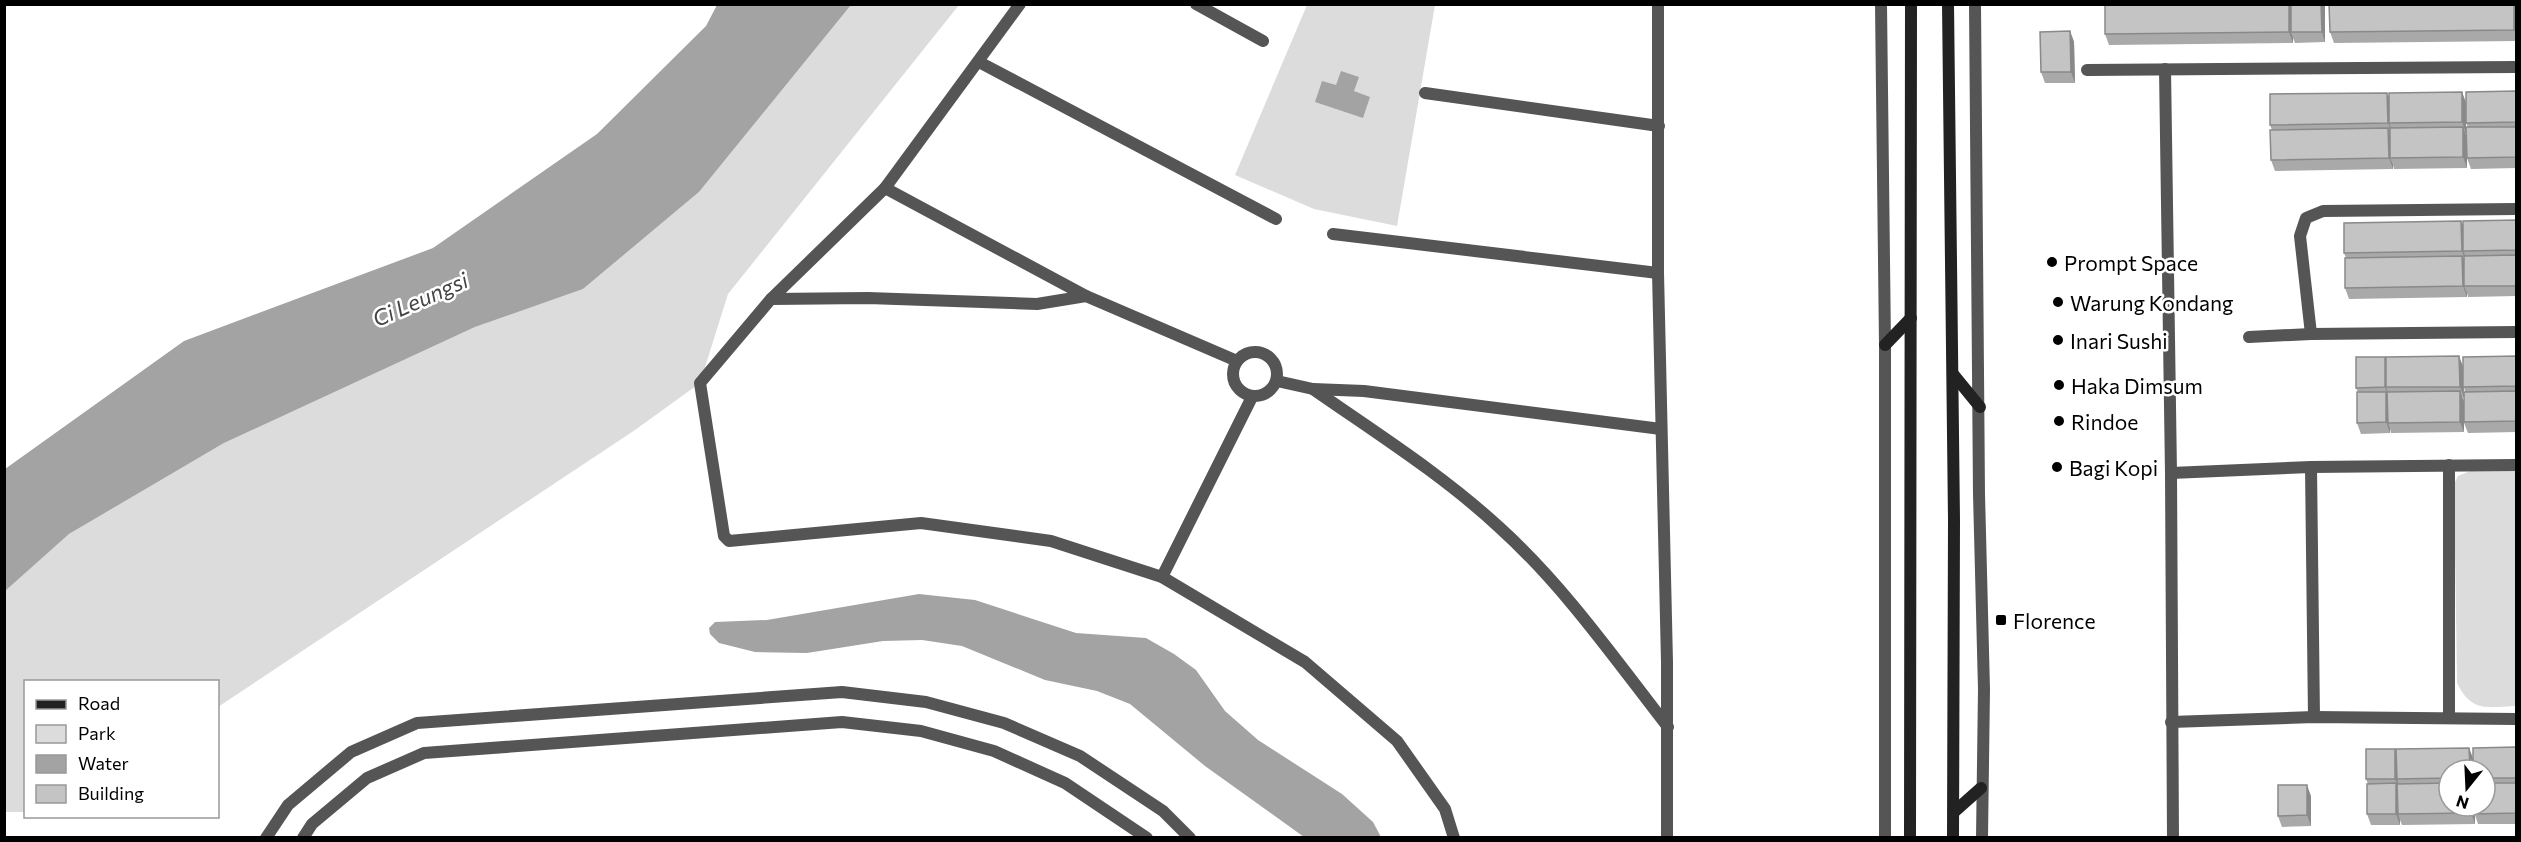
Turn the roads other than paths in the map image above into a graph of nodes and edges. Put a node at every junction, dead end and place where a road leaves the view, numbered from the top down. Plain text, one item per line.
1 (1020, 4) edge
2 (1196, 4) edge
3 (1658, 4) edge
4 (1881, 4) edge
5 (1911, 4) edge
6 (1948, 4) edge
7 (1975, 4) edge
8 (1263, 41) dead end
9 (979, 62) junction
10 (2517, 66) edge
11 (2165, 69) junction
12 (2087, 70) dead end
13 (1425, 93) dead end
14 (1659, 126) junction
15 (885, 188) junction
16 (2517, 209) edge
17 (1276, 219) dead end
18 (1333, 234) dead end
19 (1658, 273) junction
20 (1086, 296) junction
21 (771, 299) junction
22 (1911, 318) junction
23 (2517, 332) edge
24 (2311, 334) junction
25 (2249, 337) dead end
26 (1885, 345) junction
27 (1236, 361) junction
28 (1953, 374) junction
29 (1277, 381) junction
30 (1313, 389) junction
31 (1252, 397) junction
32 (1980, 407) junction
33 (1661, 429) junction
34 (2449, 465) junction
35 (2517, 465) edge
36 (2311, 467) junction
37 (2171, 473) junction
38 (1162, 577) junction
39 (2314, 717) junction
40 (2449, 718) junction
41 (2517, 719) edge
42 (2171, 722) junction
43 (1668, 727) junction
44 (1981, 788) junction
45 (1954, 812) junction
46 (266, 837) edge
47 (303, 837) edge
48 (1147, 837) edge
49 (1190, 837) edge
50 (1454, 837) edge
51 (1667, 837) edge
52 (1885, 837) edge
53 (1910, 837) edge
54 (1953, 837) edge
55 (1983, 837) edge
56 (2173, 837) edge

1 - 9 street
2 - 8 street
3 - 14 street
4 - 26 street
5 - 22 street
6 - 28 street
7 - 32 street
9 - 15 street
9 - 17 street
10 - 11 street
11 - 12 street
11 - 37 street
13 - 14 street
14 - 19 street
15 - 20 street
15 - 21 street
16 - 24 street
18 - 19 street
19 - 33 street
20 - 21 street
20 - 27 street
21 - 38 street
22 - 26 street
22 - 53 street
23 - 24 street
24 - 25 street
26 - 52 street
27 - 29 street
27 - 31 street
28 - 32 street
28 - 45 street
29 - 30 street
29 - 31 street
30 - 33 street
30 - 43 street
31 - 38 street
32 - 44 street
33 - 43 street
34 - 35 street
34 - 36 street
34 - 40 street
36 - 37 street
36 - 39 street
37 - 42 street
38 - 50 street
39 - 40 street
39 - 42 street
40 - 41 street
42 - 56 street
43 - 51 street
44 - 45 street
44 - 55 street
45 - 54 street
46 - 49 street
47 - 48 street

